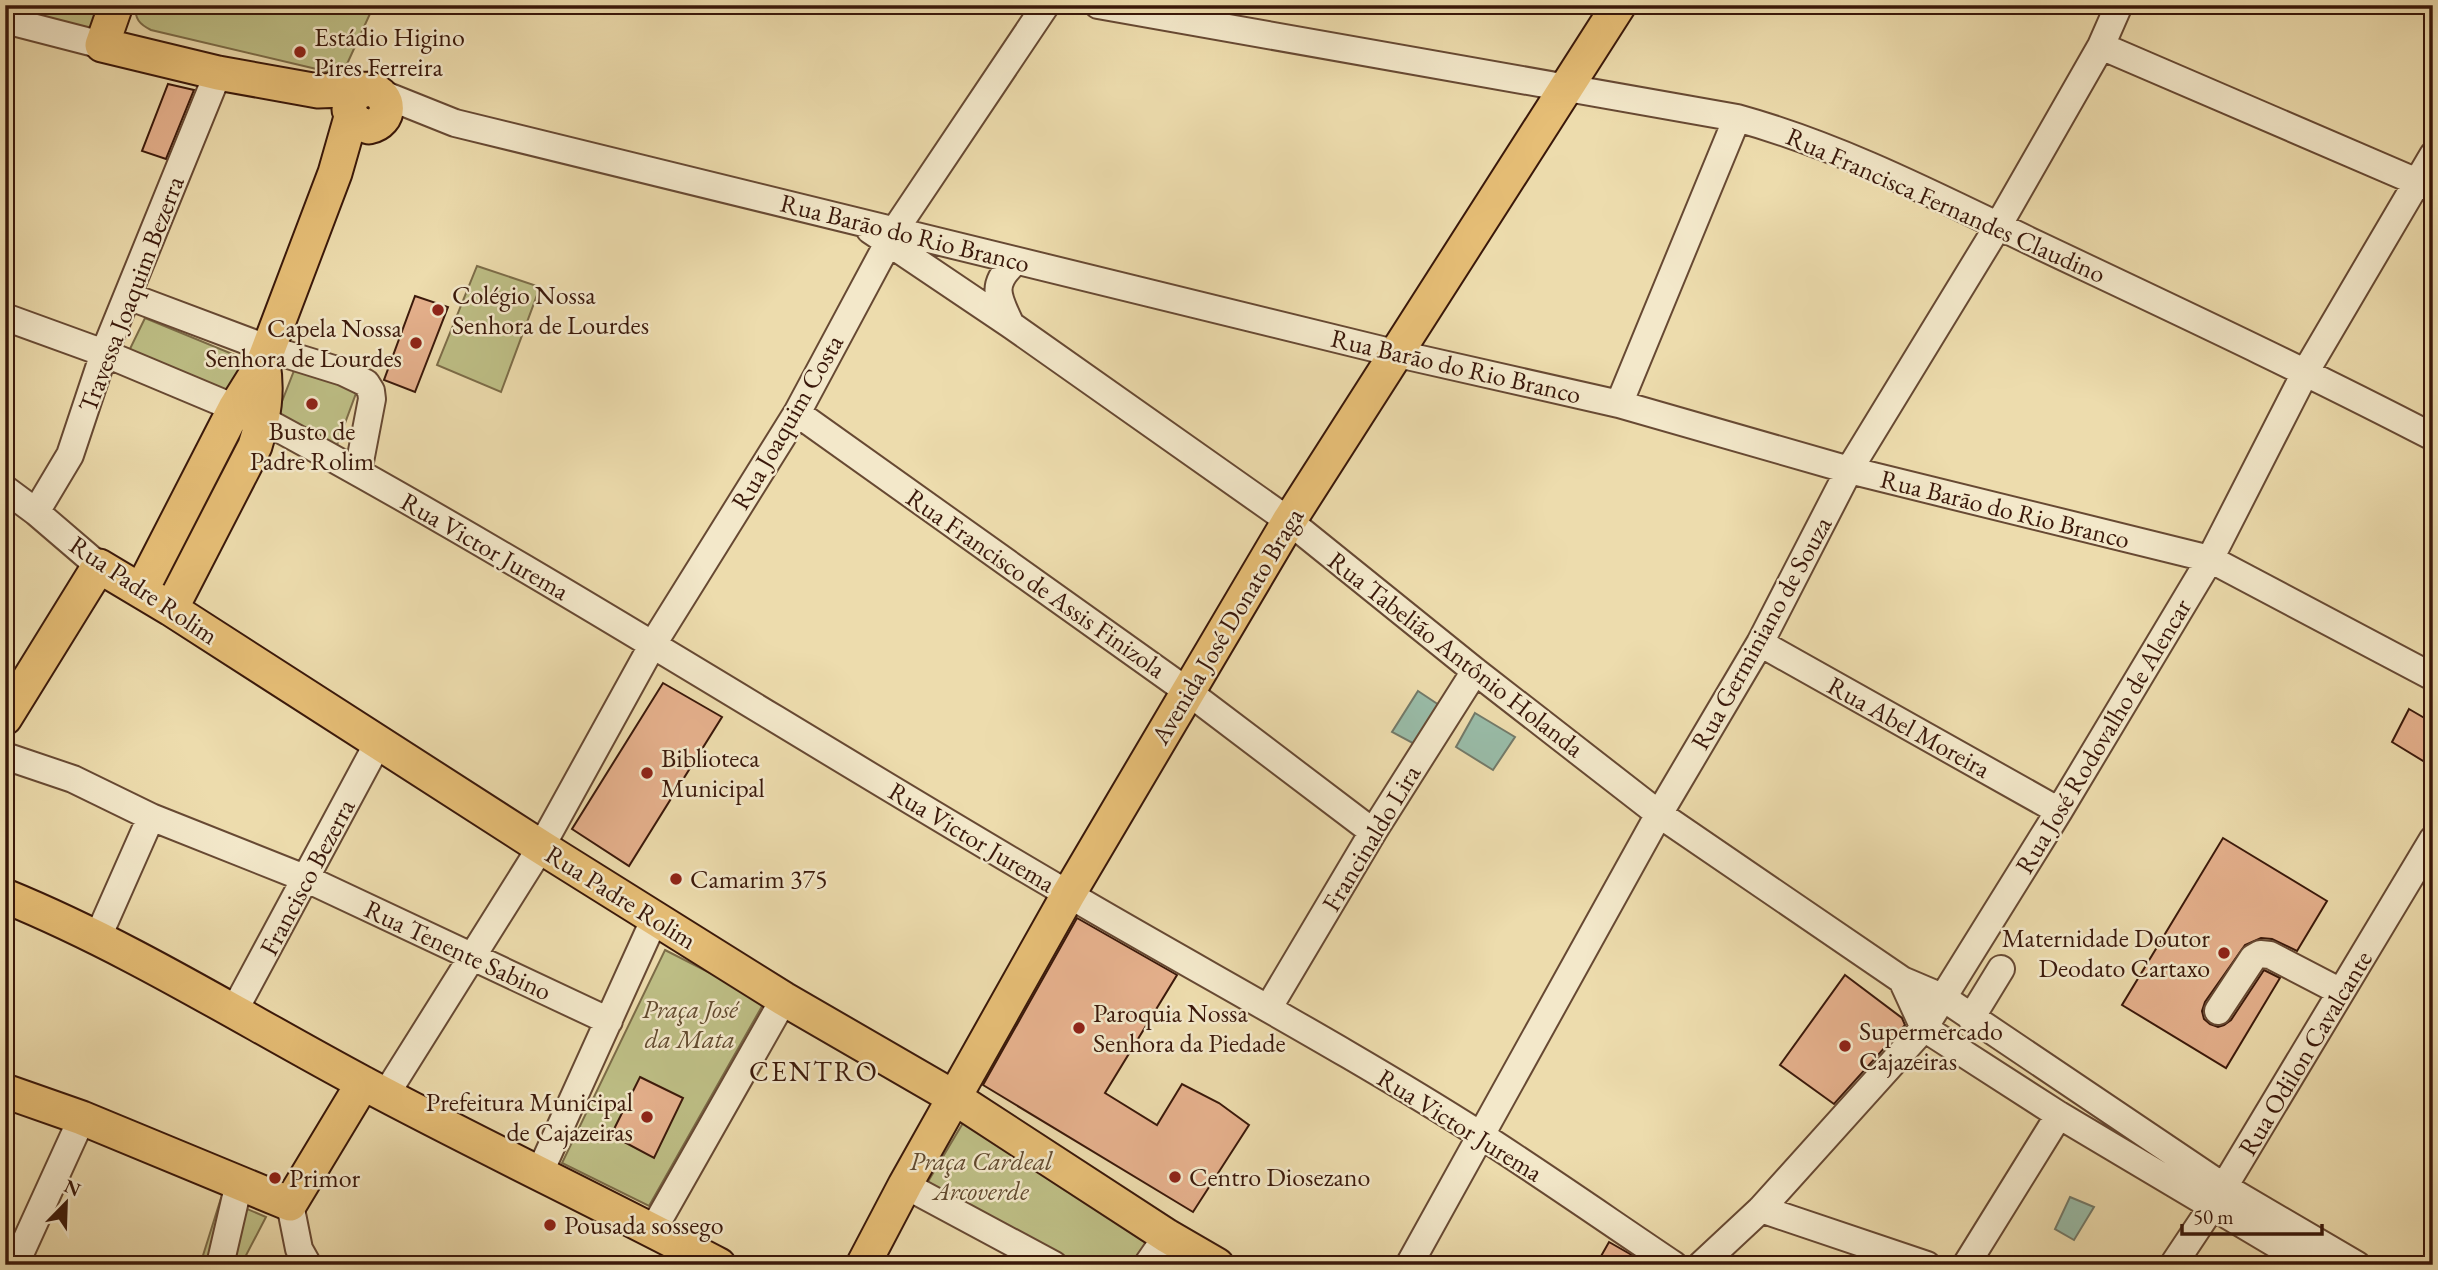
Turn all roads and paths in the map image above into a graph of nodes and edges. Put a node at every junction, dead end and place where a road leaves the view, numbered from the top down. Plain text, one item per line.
1 (116, 5) edge
2 (1046, 5) edge
3 (1098, 5) edge
4 (1619, 5) edge
5 (2119, 5) edge
6 (5, 20) edge
7 (102, 45) junction
8 (2101, 47) junction
9 (218, 73) junction
10 (1565, 88) junction
11 (368, 108) junction
12 (1737, 118) junction
13 (2433, 155) edge
14 (2425, 185) edge
15 (1998, 226) junction
16 (891, 236) junction
17 (1008, 270) junction
18 (950, 285) junction
19 (128, 296) junction
20 (5, 317) edge
21 (1011, 325) junction
22 (104, 353) junction
23 (1394, 353) junction
24 (266, 356) junction
25 (2306, 371) junction
26 (1619, 404) junction
27 (797, 413) junction
28 (249, 414) junction
29 (2433, 437) edge
30 (1849, 470) junction
31 (358, 472) junction
32 (5, 489) edge
33 (36, 512) junction
34 (1289, 521) junction
35 (2210, 559) junction
36 (99, 566) junction
37 (141, 591) junction
38 (171, 609) junction
39 (1760, 643) junction
40 (653, 644) junction
41 (1475, 671) junction
42 (2433, 677) edge
43 (1187, 691) junction
44 (5, 718) edge
45 (378, 743) junction
46 (5, 756) edge
47 (2059, 811) junction
48 (1660, 814) junction
49 (151, 817) junction
50 (1373, 832) junction
51 (2433, 839) edge
52 (541, 847) junction
53 (2425, 870) edge
54 (307, 879) junction
55 (1069, 895) junction
56 (5, 896) edge
57 (655, 918) junction
58 (97, 939) junction
59 (472, 957) junction
60 (2001, 969) dead end
61 (1902, 980) junction
62 (2341, 992) junction
63 (1942, 998) junction
64 (785, 999) junction
65 (1269, 1007) junction
66 (234, 1011) junction
67 (2218, 1011) dead end
68 (1971, 1018) junction
69 (608, 1021) junction
70 (1924, 1028) junction
71 (374, 1089) junction
72 (5, 1091) edge
73 (955, 1098) junction
74 (2059, 1115) junction
75 (2116, 1115) junction
76 (82, 1118) junction
77 (1481, 1135) junction
78 (2102, 1141) junction
79 (539, 1174) junction
80 (239, 1183) junction
81 (905, 1185) junction
82 (2219, 1196) junction
83 (290, 1204) junction
84 (1761, 1209) junction
85 (653, 1230) junction
86 (1167, 1236) junction
87 (15, 1265) edge
88 (220, 1265) edge
89 (308, 1265) edge
90 (719, 1265) edge
91 (863, 1265) edge
92 (1054, 1265) edge
93 (1147, 1265) edge
94 (1217, 1265) edge
95 (1409, 1265) edge
96 (1674, 1265) edge
97 (1701, 1265) edge
98 (1927, 1265) edge
99 (1966, 1265) edge
100 (2173, 1265) edge
101 (2311, 1265) edge
102 (2357, 1265) edge

1 - 7 main road
2 - 16 street, Rua Joaquim Costa
3 - 10 street, Rua Francisca Fernandes Claudino
4 - 10 main road, Avenida José Donato Braga
5 - 8 street, Rua Germiniano de Souza
6 - 7 street
7 - 9 main road
8 - 14 street
8 - 15 street, Rua Germiniano de Souza
9 - 11 main road
9 - 19 street, Travessa Joaquim Bezerra
10 - 12 street, Rua Francisca Fernandes Claudino
10 - 23 main road, Avenida José Donato Braga
11 - 16 street, Rua Barāo do Rio Branco
11 - 24 main road
12 - 15 street, Rua Francisca Fernandes Claudino
12 - 26 street
13 - 14 street, Rua José Rodovalho de Alencar
14 - 25 street, Rua José Rodovalho de Alencar
15 - 25 street, Rua Francisca Fernandes Claudino
15 - 30 street, Rua Germiniano de Souza
16 - 17 street, Rua Barāo do Rio Branco
16 - 18 street, Rua Tabelião Antônio Holanda
16 - 27 street, Rua Joaquim Costa
17 - 18 street
17 - 21 street
17 - 23 street, Rua Barāo do Rio Branco
18 - 21 street, Rua Tabelião Antônio Holanda
19 - 22 street, Travessa Joaquim Bezerra
19 - 24 street
20 - 22 street, Rua Victor Jurema
21 - 34 street, Rua Tabelião Antônio Holanda
22 - 28 street, Rua Victor Jurema
22 - 33 street, Travessa Joaquim Bezerra
23 - 26 street, Rua Barāo do Rio Branco
23 - 34 main road, Avenida José Donato Braga
24 - 28 main road
24 - 31 street
25 - 29 street, Rua Francisca Fernandes Claudino
25 - 35 street, Rua José Rodovalho de Alencar
26 - 30 street, Rua Barāo do Rio Branco
27 - 40 street, Rua Joaquim Costa
27 - 43 street, Rua Francisco de Assis Finizola
28 - 31 street, Rua Victor Jurema
28 - 37 main road
28 - 38 main road
30 - 35 street, Rua Barāo do Rio Branco
30 - 39 street, Rua Germiniano de Souza
31 - 40 street, Rua Victor Jurema
32 - 33 street, Rua Padre Rolim
33 - 36 street, Rua Padre Rolim
34 - 41 street, Rua Tabelião Antônio Holanda
34 - 43 main road, Avenida José Donato Braga
35 - 42 street, Rua Barāo do Rio Branco
35 - 47 street, Rua José Rodovalho de Alencar
36 - 37 main road, Rua Padre Rolim
36 - 44 main road
37 - 38 main road, Rua Padre Rolim
38 - 45 main road, Rua Padre Rolim
39 - 47 street, Rua Abel Moreira
39 - 48 street, Rua Germiniano de Souza
40 - 52 street, Rua Joaquim Costa
40 - 55 street, Rua Victor Jurema
41 - 48 street, Rua Tabelião Antônio Holanda
41 - 50 street, Francinaldo Lira
43 - 50 street, Rua Francisco de Assis Finizola
43 - 55 main road, Avenida José Donato Braga
45 - 52 main road, Rua Padre Rolim
45 - 54 street, Francisco Bezerra
46 - 49 street, Rua Tenente Sabino
47 - 63 street, Rua José Rodovalho de Alencar
48 - 61 street, Rua Tabelião Antônio Holanda
48 - 77 street, Rua Germiniano de Souza
49 - 54 street, Rua Tenente Sabino
49 - 58 street
50 - 65 street, Francinaldo Lira
51 - 53 street, Rua Odilon Cavalcante
52 - 57 main road, Rua Padre Rolim
52 - 59 street, Rua Joaquim Costa
53 - 62 street, Rua Odilon Cavalcante
54 - 59 street, Rua Tenente Sabino
54 - 66 street, Francisco Bezerra
55 - 65 street, Rua Victor Jurema
55 - 73 main road, Avenida José Donato Braga
56 - 58 main road
57 - 64 main road, Rua Padre Rolim
57 - 69 street
58 - 66 main road
59 - 69 street, Rua Tenente Sabino
59 - 71 street, Rua Joaquim Costa
60 - 68 street
61 - 63 street, Rua Tabelião Antônio Holanda
61 - 70 street
62 - 67 street
62 - 82 street, Rua Odilon Cavalcante
63 - 68 street, Rua Tabelião Antônio Holanda
63 - 70 street, Rua José Rodovalho de Alencar
64 - 73 main road, Rua Padre Rolim
64 - 85 street
65 - 77 street, Rua Victor Jurema
66 - 71 main road
68 - 75 street, Rua Tabelião Antônio Holanda
69 - 79 street
70 - 74 street
70 - 84 street, Rua José Rodovalho de Alencar
71 - 79 main road
71 - 83 main road
72 - 76 main road
73 - 81 main road, Avenida José Donato Braga
73 - 86 main road, Rua Padre Rolim
74 - 78 street
74 - 99 street
75 - 78 street
75 - 82 street, Rua Tabelião Antônio Holanda
76 - 80 main road
76 - 87 street
77 - 95 street, Rua Germiniano de Souza
77 - 96 street, Rua Victor Jurema
78 - 82 street
79 - 85 main road
80 - 83 main road
80 - 88 street
81 - 91 main road, Avenida José Donato Braga
81 - 92 street
82 - 100 street, Rua Odilon Cavalcante
82 - 101 street
82 - 102 street
83 - 89 street
84 - 97 street, Rua José Rodovalho de Alencar
84 - 98 street
85 - 90 main road
86 - 93 street
86 - 94 main road, Rua Padre Rolim

